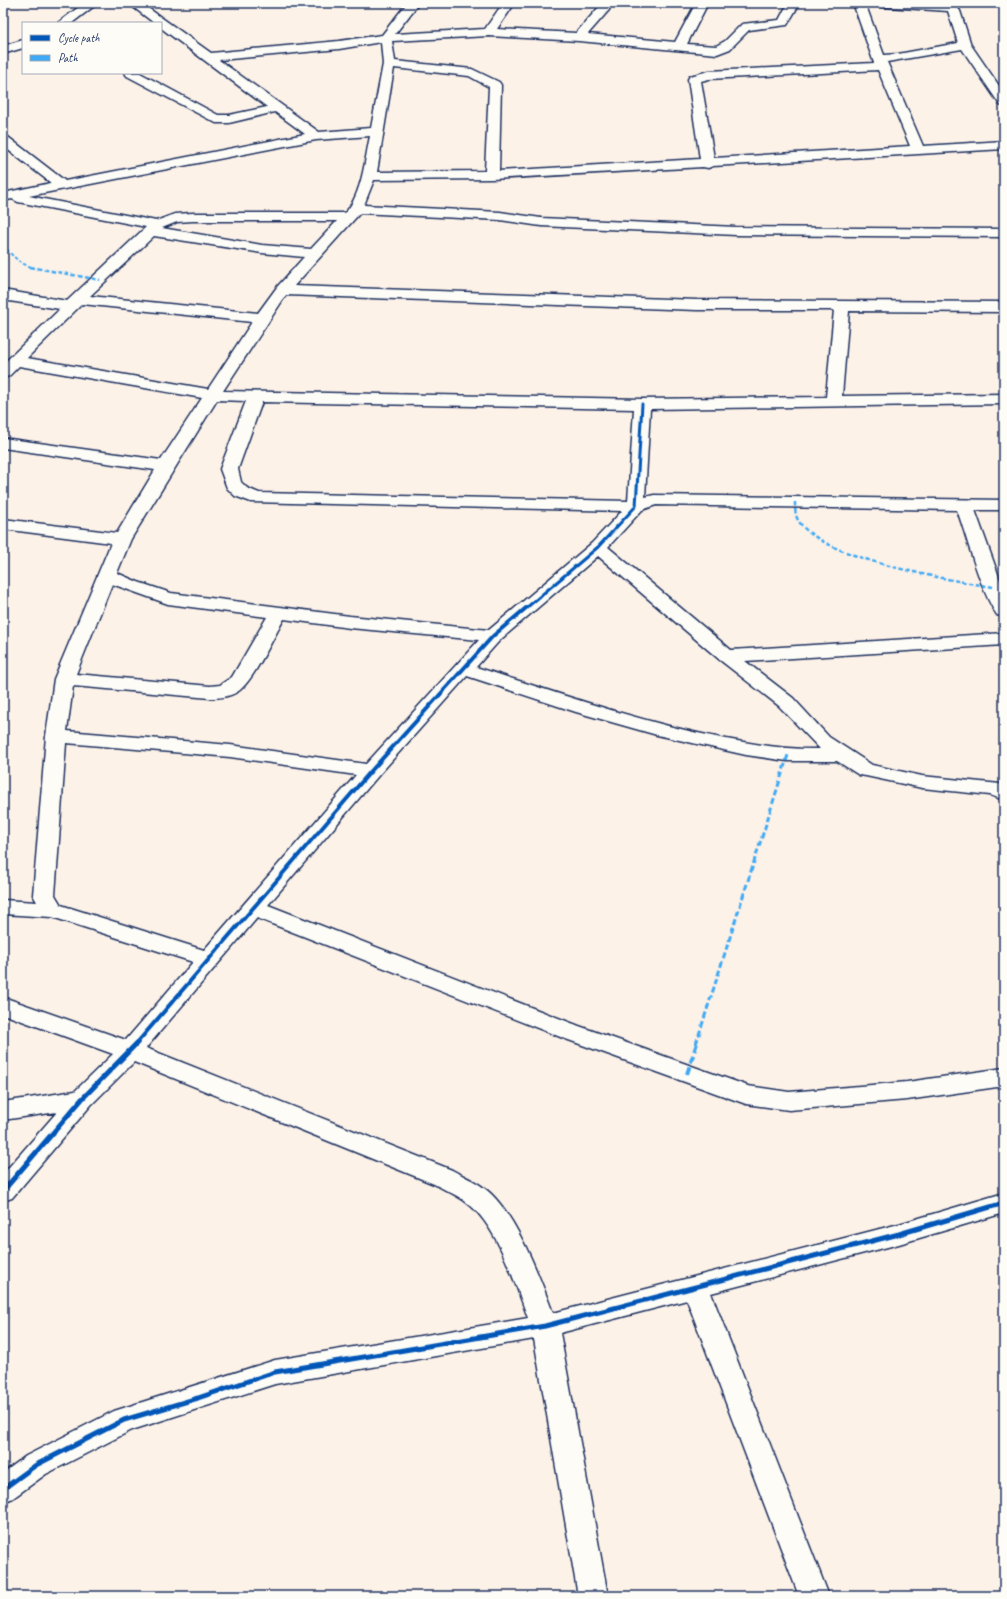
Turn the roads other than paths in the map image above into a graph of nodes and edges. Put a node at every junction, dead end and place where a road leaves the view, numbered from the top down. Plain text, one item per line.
1 (134, 3) edge
2 (413, 3) edge
3 (509, 3) edge
4 (605, 3) edge
5 (702, 3) edge
6 (794, 3) edge
7 (859, 3) edge
8 (871, 3) edge
9 (73, 4) dead end
10 (90, 5) edge
11 (950, 6) edge
12 (65, 22) edge
13 (160, 22) edge
14 (162, 23) edge
15 (489, 32) junction
16 (579, 37) junction
17 (386, 38) junction
18 (22, 44) edge
19 (965, 45) junction
20 (679, 47) junction
21 (3, 50) edge
22 (209, 57) junction
23 (881, 63) junction
24 (389, 64) junction
25 (133, 74) edge
26 (1004, 102) edge
27 (278, 108) junction
28 (377, 131) junction
29 (316, 136) junction
30 (3, 140) edge
31 (1004, 145) edge
32 (919, 151) junction
33 (708, 164) junction
34 (492, 175) junction
35 (369, 176) junction
36 (62, 185) junction
37 (5, 196) edge
38 (352, 213) junction
39 (154, 228) junction
40 (1004, 233) edge
41 (314, 254) junction
42 (282, 290) junction
43 (3, 295) edge
44 (74, 303) junction
45 (842, 306) junction
46 (1004, 307) edge
47 (262, 318) junction
48 (16, 361) junction
49 (3, 374) edge
50 (212, 395) junction
51 (256, 397) junction
52 (1004, 399) edge
53 (834, 400) junction
54 (642, 404) junction
55 (3, 444) edge
56 (166, 466) junction
57 (964, 504) junction
58 (1004, 505) edge
59 (636, 506) junction
60 (3, 524) edge
61 (122, 539) junction
62 (598, 546) junction
63 (107, 575) junction
64 (1004, 612) edge
65 (278, 613) junction
66 (493, 636) junction
67 (1004, 639) edge
68 (727, 656) junction
69 (464, 669) junction
70 (64, 680) junction
71 (56, 736) junction
72 (841, 755) junction
73 (371, 771) junction
74 (1004, 793) edge
75 (3, 907) edge
76 (253, 908) junction
77 (53, 910) junction
78 (208, 959) junction
79 (3, 1005) edge
80 (130, 1051) junction
81 (1004, 1077) edge
82 (82, 1099) junction
83 (3, 1111) edge
84 (3, 1191) edge
85 (1004, 1204) edge
86 (695, 1286) junction
87 (545, 1326) junction
88 (3, 1489) edge
89 (593, 1596) edge
90 (814, 1596) edge

1 - 13 street
2 - 17 street
3 - 15 street
4 - 16 street
5 - 20 street
6 - 20 street
7 - 23 street
8 - 11 street
9 - 10 street
10 - 12 street
11 - 19 street
14 - 22 street
15 - 16 street
15 - 17 street
16 - 20 street
17 - 22 street
17 - 24 street
18 - 21 street
19 - 23 street
19 - 26 street
22 - 27 street
23 - 32 street
23 - 33 street
24 - 28 street
24 - 34 street
25 - 27 street
27 - 29 street
28 - 29 street
28 - 35 street
29 - 36 street
30 - 36 street
31 - 32 street
32 - 33 street
33 - 34 street
34 - 35 street
35 - 38 street
36 - 37 street
37 - 39 street
38 - 39 street
38 - 40 street
38 - 41 street
39 - 41 street
39 - 44 street
41 - 42 street
42 - 45 street
42 - 47 street
43 - 44 street
44 - 47 street
44 - 48 street
45 - 46 street
45 - 53 street
47 - 50 street
48 - 49 street
48 - 50 street
50 - 51 street
50 - 56 street
51 - 54 street
51 - 59 street
52 - 53 street
53 - 54 street
54 - 59 street
55 - 56 street
56 - 61 street
57 - 58 street
57 - 59 street
57 - 64 street
59 - 62 street
60 - 61 street
61 - 63 street
62 - 66 street
62 - 68 street
63 - 65 street
63 - 70 street
65 - 66 street
65 - 70 street
66 - 69 street
67 - 68 street
68 - 72 street
69 - 72 street
69 - 73 street
70 - 71 street
71 - 73 street
71 - 77 street
72 - 74 street
73 - 76 street
75 - 77 street
76 - 78 street
76 - 81 street
77 - 78 street
78 - 80 street
79 - 80 street
80 - 82 street
80 - 87 street
82 - 83 street
82 - 84 street
85 - 86 street
86 - 87 street
86 - 90 street
87 - 88 street
87 - 89 street

